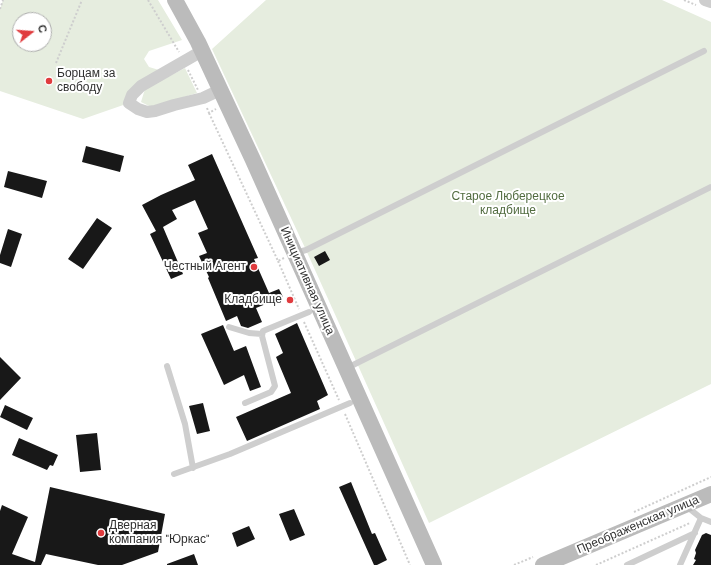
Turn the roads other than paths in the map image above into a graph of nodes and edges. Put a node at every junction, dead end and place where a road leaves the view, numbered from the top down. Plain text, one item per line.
1 (163, 0) edge
2 (175, 0) edge
3 (705, 0) edge
4 (711, 2) edge
5 (704, 51) dead end
6 (198, 53) junction
7 (216, 92) junction
8 (711, 187) edge
9 (289, 256) junction
10 (309, 312) junction
11 (229, 327) dead end
12 (262, 334) junction
13 (167, 366) dead end
14 (346, 368) junction
15 (245, 403) dead end
16 (350, 403) junction
17 (193, 468) junction
18 (174, 474) dead end
19 (711, 494) edge
20 (686, 506) junction
21 (701, 518) junction
22 (711, 522) edge
23 (695, 533) junction
24 (423, 565) edge
25 (434, 565) edge
26 (543, 565) edge
27 (627, 565) edge
28 (680, 565) edge

1 - 6 main road, Инициативная улица
2 - 6 main road, Инициативная улица
3 - 4 street
5 - 9 lane
6 - 7 main road, Инициативная улица
6 - 7 street
7 - 9 main road, Инициативная улица
8 - 14 lane
9 - 10 main road, Инициативная улица
9 - 14 main road, Инициативная улица
10 - 12 lane
10 - 16 main road, Инициативная улица
11 - 12 lane
12 - 15 lane
13 - 17 lane
14 - 25 main road, Инициативная улица
16 - 17 lane
16 - 24 main road, Инициативная улица
17 - 18 lane
19 - 20 main road, Преображенская улица
20 - 21 lane
20 - 26 main road, Преображенская улица
21 - 22 lane
21 - 23 lane
23 - 27 lane
23 - 28 lane

